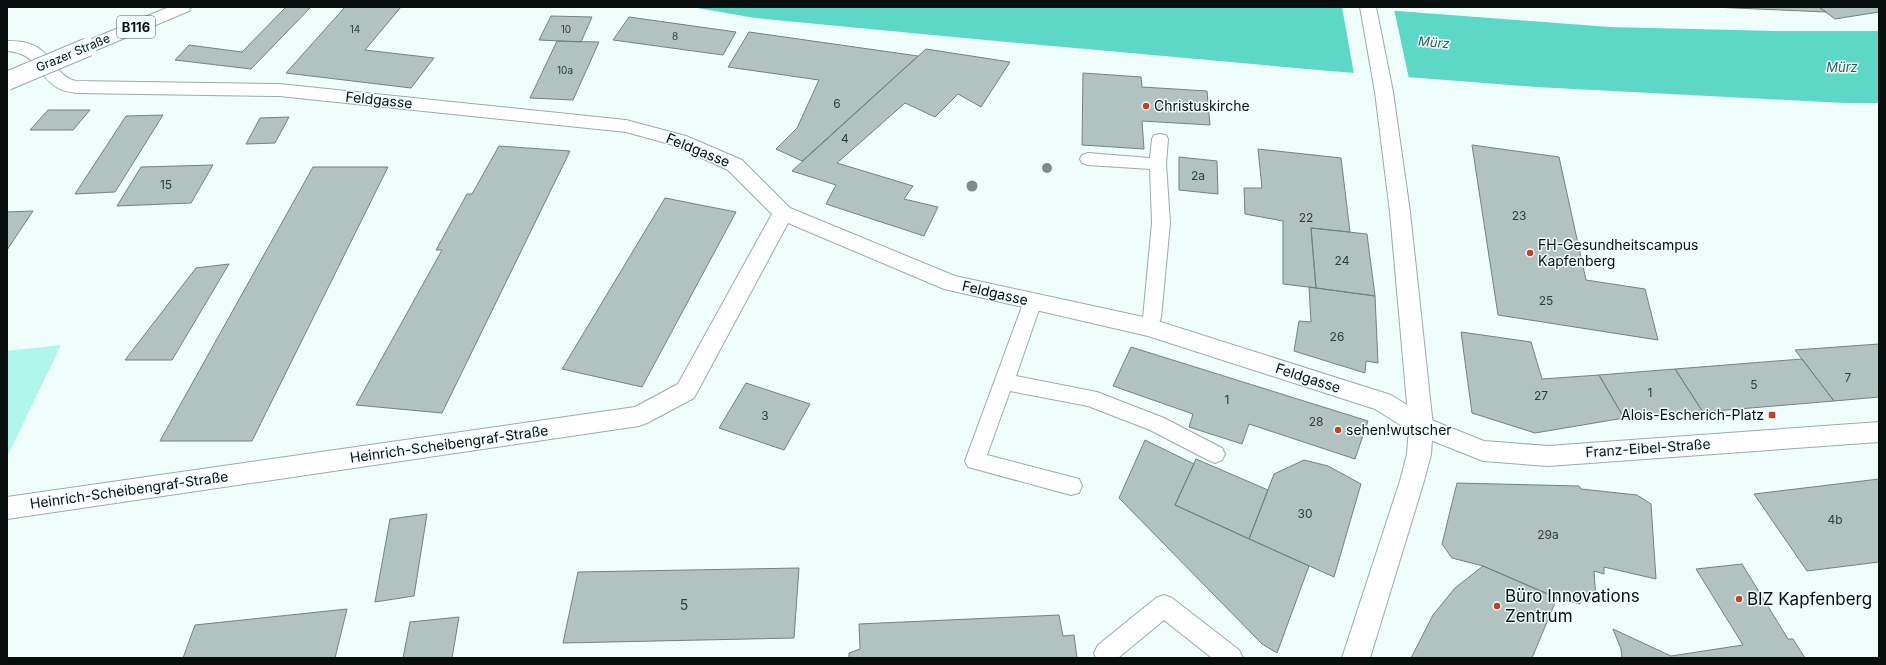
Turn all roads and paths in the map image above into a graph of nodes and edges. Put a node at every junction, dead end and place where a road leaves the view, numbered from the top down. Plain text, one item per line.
1 (183, 7) edge
2 (1368, 7) edge
3 (7, 46) edge
4 (7, 80) edge
5 (1160, 138) dead end
6 (1088, 158) dead end
7 (1158, 164) junction
8 (783, 214) junction
9 (1032, 301) junction
10 (1148, 327) junction
11 (1003, 382) junction
12 (1421, 426) junction
13 (1879, 432) edge
14 (1214, 454) dead end
15 (1071, 486) dead end
16 (7, 508) edge
17 (1106, 653) dead end
18 (1231, 658) edge
19 (1356, 658) edge

1 - 4 main road, Grazer Straße / B116, bridge
2 - 12 main road
3 - 8 main road, Feldgasse
5 - 7 lane
6 - 7 lane
7 - 10 lane
8 - 9 main road, Feldgasse
8 - 16 main road, Heinrich-Scheibengraf-Straße
9 - 10 main road, Feldgasse
9 - 11 lane
10 - 12 main road, Feldgasse
11 - 14 lane
11 - 15 lane
12 - 13 main road, Franz-Eibel-Straße
12 - 19 main road
17 - 18 lane

